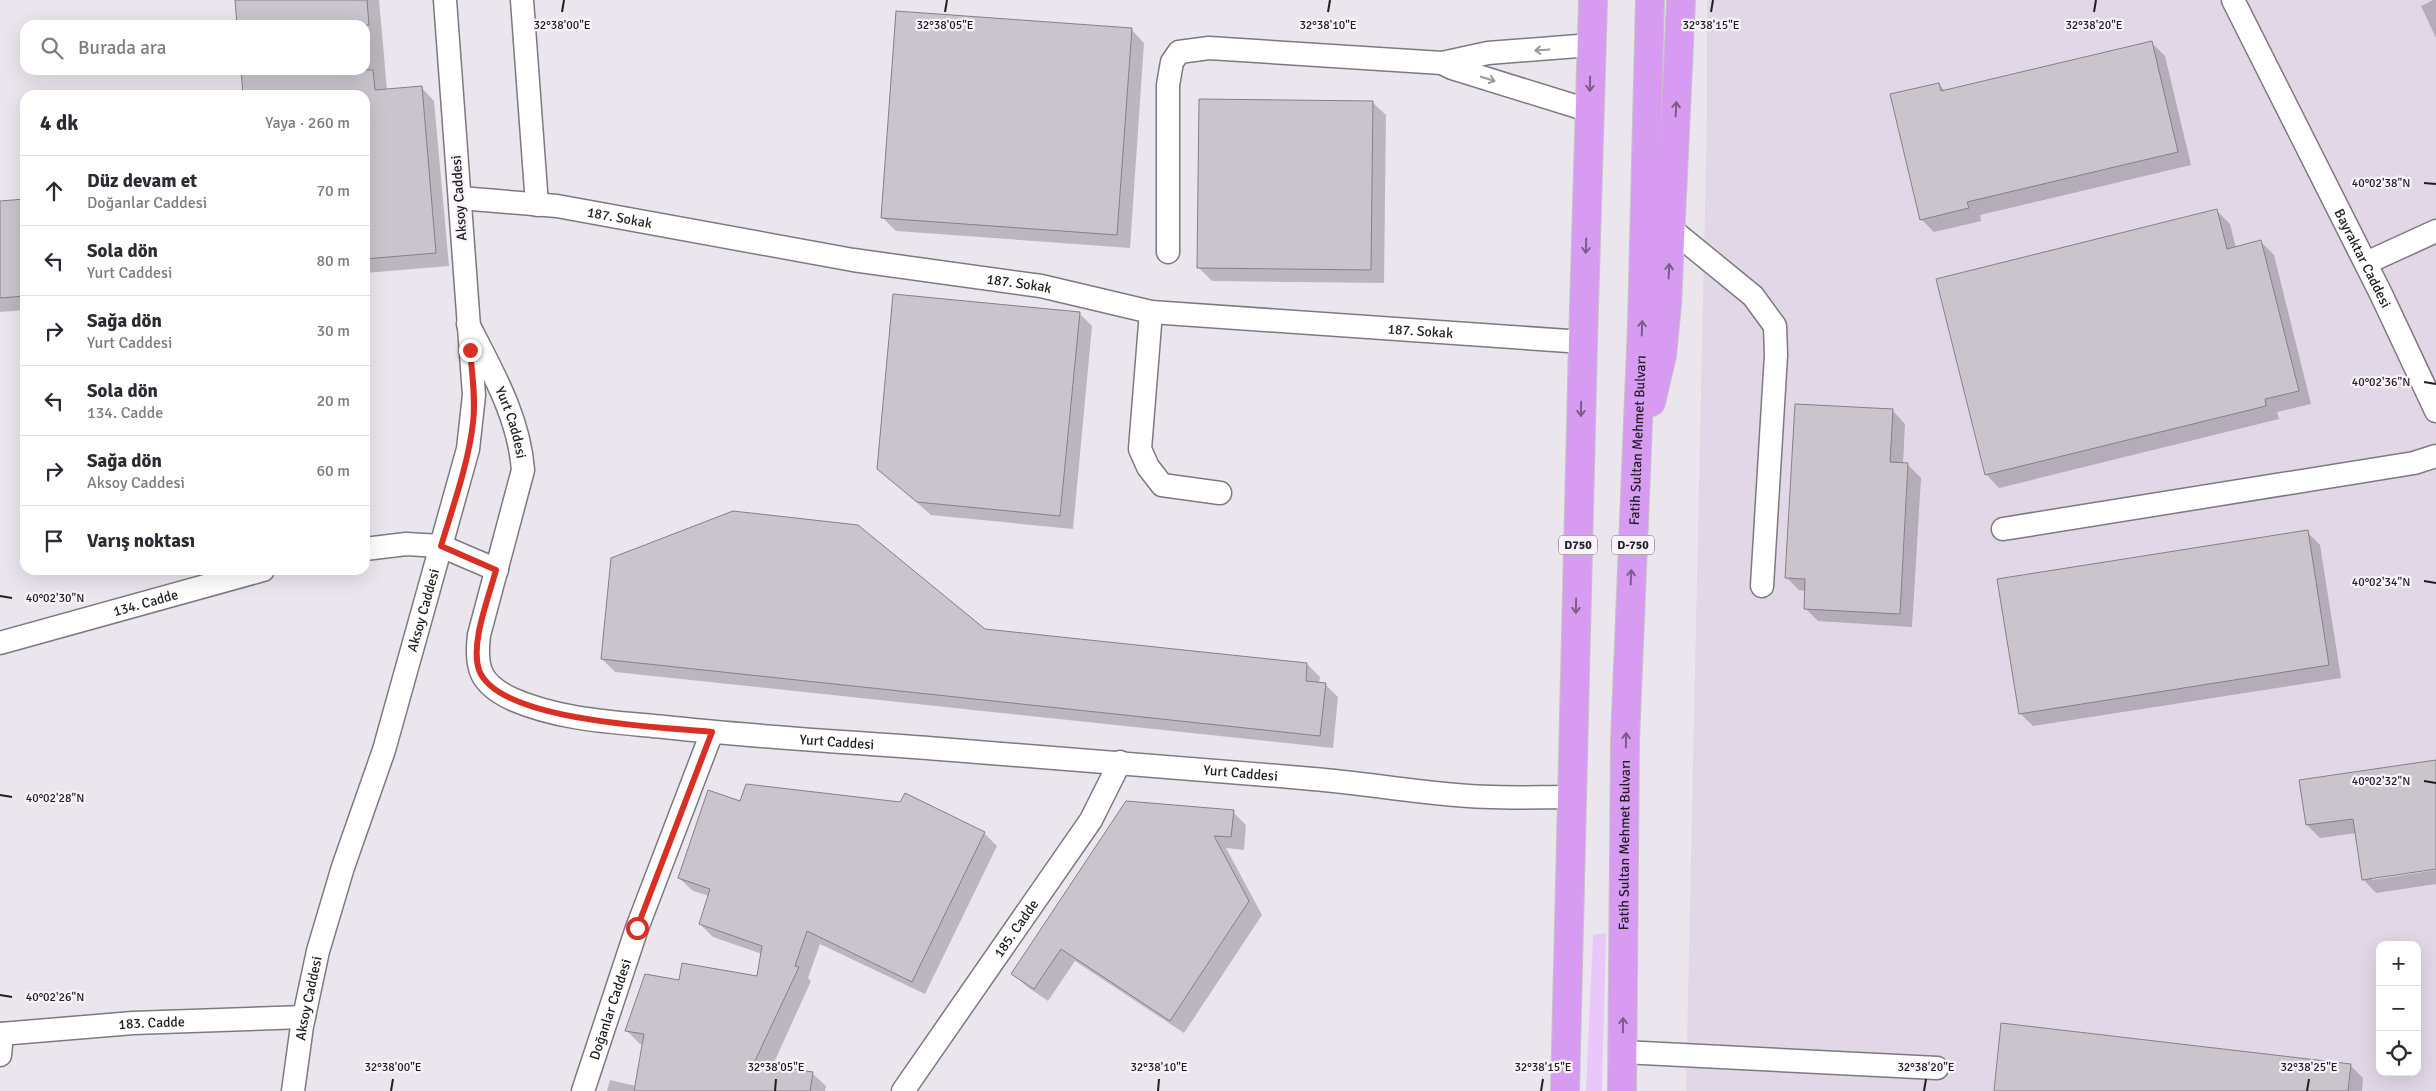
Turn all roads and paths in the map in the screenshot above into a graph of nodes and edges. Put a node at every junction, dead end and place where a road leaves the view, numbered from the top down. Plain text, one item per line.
1 (445, 0) edge
2 (522, 0) edge
3 (1593, 0) edge
4 (1650, 0) edge
5 (1681, 0) edge
6 (2233, 0) edge
7 (1591, 45) junction
8 (1442, 62) junction
9 (1590, 114) junction
10 (460, 198) junction
11 (537, 204) junction
12 (1671, 229) junction
13 (2436, 232) edge
14 (1168, 252) dead end
15 (2366, 263) junction
16 (1151, 312) junction
17 (468, 324) junction
18 (1582, 342) junction
19 (2436, 411) edge
20 (1637, 456) junction
21 (2436, 456) edge
22 (1220, 493) dead end
23 (2003, 529) dead end
24 (441, 546) junction
25 (370, 548) edge
26 (496, 570) junction
27 (245, 575) edge
28 (1762, 586) dead end
29 (0, 643) edge
30 (712, 732) junction
31 (1120, 762) junction
32 (1571, 797) junction
33 (304, 1016) junction
34 (1, 1041) edge
35 (1623, 1052) junction
36 (1937, 1068) dead end
37 (293, 1091) edge
38 (583, 1091) edge
39 (903, 1091) edge
40 (1565, 1091) edge
41 (1622, 1091) edge

1 - 10 street, Aksoy Caddesi
2 - 11 street
3 - 7 highway, D750
20 -> 4 highway, Fatih Sultan Mehmet Bulvarı / D-750
12 -> 5 highway
6 - 15 street, Bayraktar Caddesi
7 -> 8 street
7 -> 9 highway, D750
8 -> 9 street
8 - 14 street
9 -> 18 highway, D750
10 - 11 street, 187. Sokak
10 - 17 street, Aksoy Caddesi
11 - 16 street, 187. Sokak
20 -> 12 highway
12 - 28 street
13 - 15 street
15 - 19 street, Bayraktar Caddesi
16 - 18 street, 187. Sokak
16 - 22 street
17 - 24 street, Aksoy Caddesi
17 - 26 street, Yurt Caddesi
18 -> 32 highway, D750
35 -> 20 highway, Fatih Sultan Mehmet Bulvarı / D-750
21 - 23 street
24 - 25 street
24 - 26 street
24 - 33 street, Aksoy Caddesi
26 - 30 street, Yurt Caddesi
27 - 29 street, 134. Cadde
30 - 31 street, Yurt Caddesi
30 - 38 street, Doğanlar Caddesi
31 - 32 street, Yurt Caddesi
31 - 39 street, 185. Cadde
32 - 40 highway, D750
33 - 34 street, 183. Cadde
33 - 37 street, Aksoy Caddesi
35 - 36 street
35 - 41 highway, Fatih Sultan Mehmet Bulvarı / D-750

